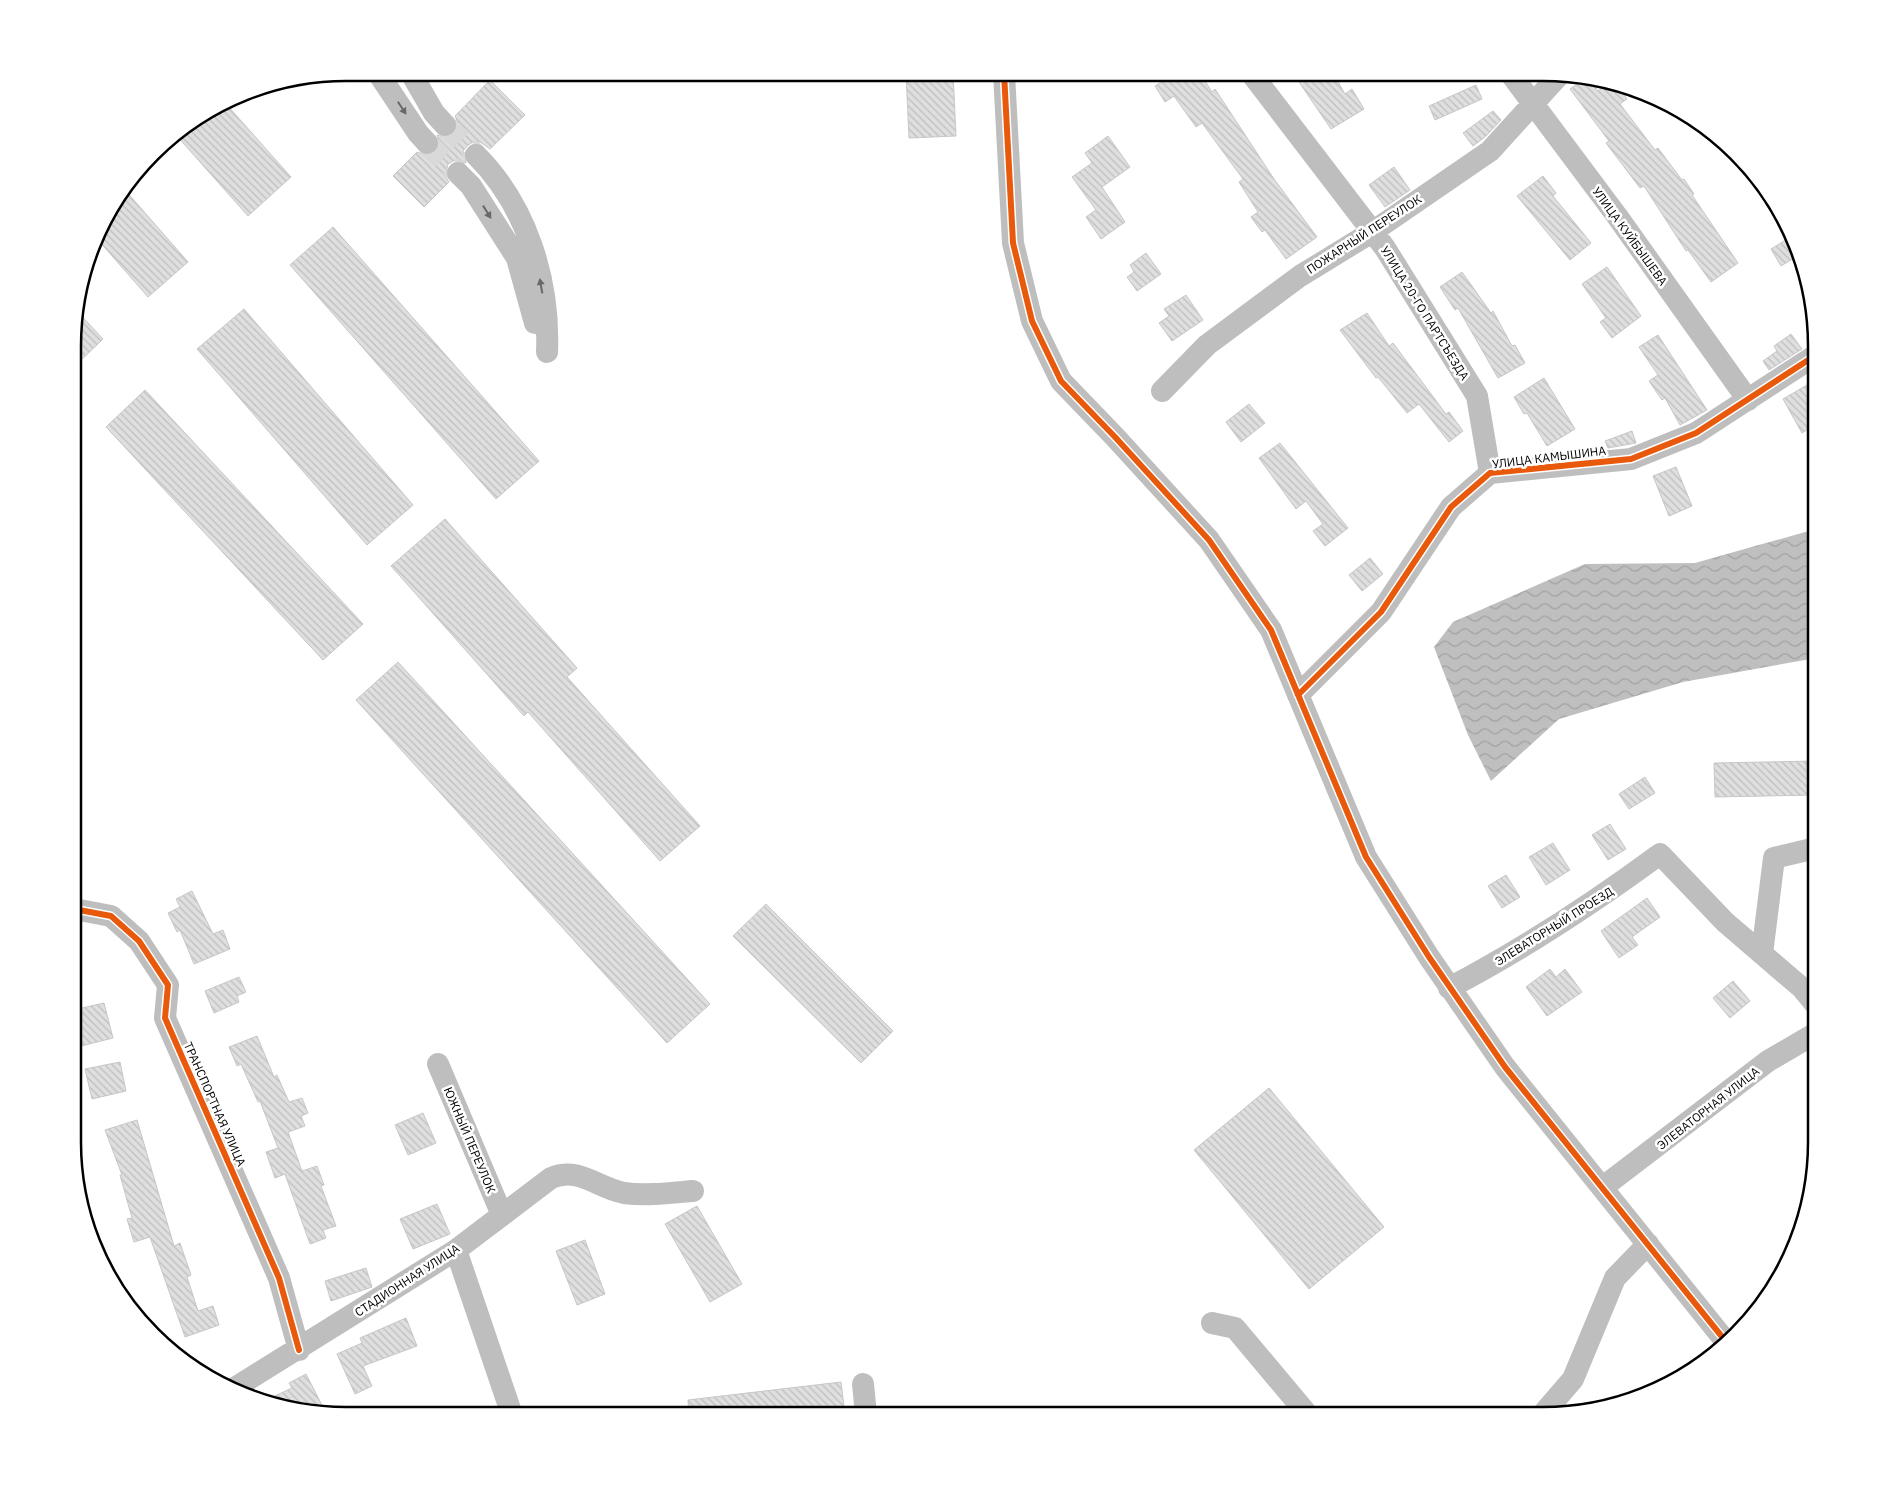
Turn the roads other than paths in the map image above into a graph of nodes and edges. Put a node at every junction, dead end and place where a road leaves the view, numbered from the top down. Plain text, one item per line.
1 (384, 81) edge
2 (416, 81) edge
3 (1004, 81) edge
4 (1257, 81) edge
5 (1516, 81) edge
6 (1554, 82) edge
7 (1533, 106) junction
8 (445, 125) tunnel mouth
9 (427, 143) tunnel mouth
10 (476, 155) tunnel mouth
11 (458, 173) tunnel mouth
12 (1372, 232) junction
13 (1808, 360) edge
14 (1162, 391) dead end
15 (1748, 400) junction
16 (1490, 473) junction
17 (1298, 694) junction
18 (1808, 850) edge
19 (81, 910) edge
20 (1762, 954) junction
21 (1449, 988) junction
22 (1808, 995) edge
23 (1808, 1038) edge
24 (438, 1064) dead end
25 (1603, 1187) junction
26 (693, 1191) dead end
27 (502, 1215) junction
28 (1648, 1244) junction
29 (456, 1250) junction
30 (1212, 1323) dead end
31 (1722, 1337) edge
32 (299, 1350) junction
33 (862, 1384) dead end
34 (240, 1385) edge
35 (509, 1407) edge
36 (865, 1407) edge
37 (1301, 1407) edge
38 (1550, 1407) edge

1 -> 9 street
2 - 8 street
3 - 17 street
4 - 12 street, УЛИЦА 20-ГО ПАРТСЪЕЗДА
5 - 7 street, УЛИЦА КУЙБЫШЕВА
6 - 7 street, ПОЖАРНЫЙ ПЕРЕУЛОК
7 - 12 street, ПОЖАРНЫЙ ПЕРЕУЛОК
7 - 15 street, УЛИЦА КУЙБЫШЕВА
11 -> 10 street
12 - 14 street, ПОЖАРНЫЙ ПЕРЕУЛОК
12 - 16 street, УЛИЦА 20-ГО ПАРТСЪЕЗДА
13 - 15 street, УЛИЦА КАМЫШИНА
15 - 16 street, УЛИЦА КАМЫШИНА
16 - 17 street, УЛИЦА КАМЫШИНА
17 - 21 street
18 - 20 street
19 - 32 street, ТРАНСПОРТНАЯ УЛИЦА
20 - 21 street, ЭЛЕВАТОРНЫЙ ПРОЕЗД
20 - 22 street, ЭЛЕВАТОРНЫЙ ПРОЕЗД
21 - 25 street
23 - 25 street, ЭЛЕВАТОРНАЯ УЛИЦА
24 - 27 street, ЮЖНЫЙ ПЕРЕУЛОК
25 - 28 street
26 - 27 street, СТАДИОННАЯ УЛИЦА
27 - 29 street, СТАДИОННАЯ УЛИЦА
28 - 31 street
28 - 38 street
29 - 32 street, СТАДИОННАЯ УЛИЦА
29 - 35 street
30 - 37 street
32 - 34 street, СТАДИОННАЯ УЛИЦА
33 - 36 street

